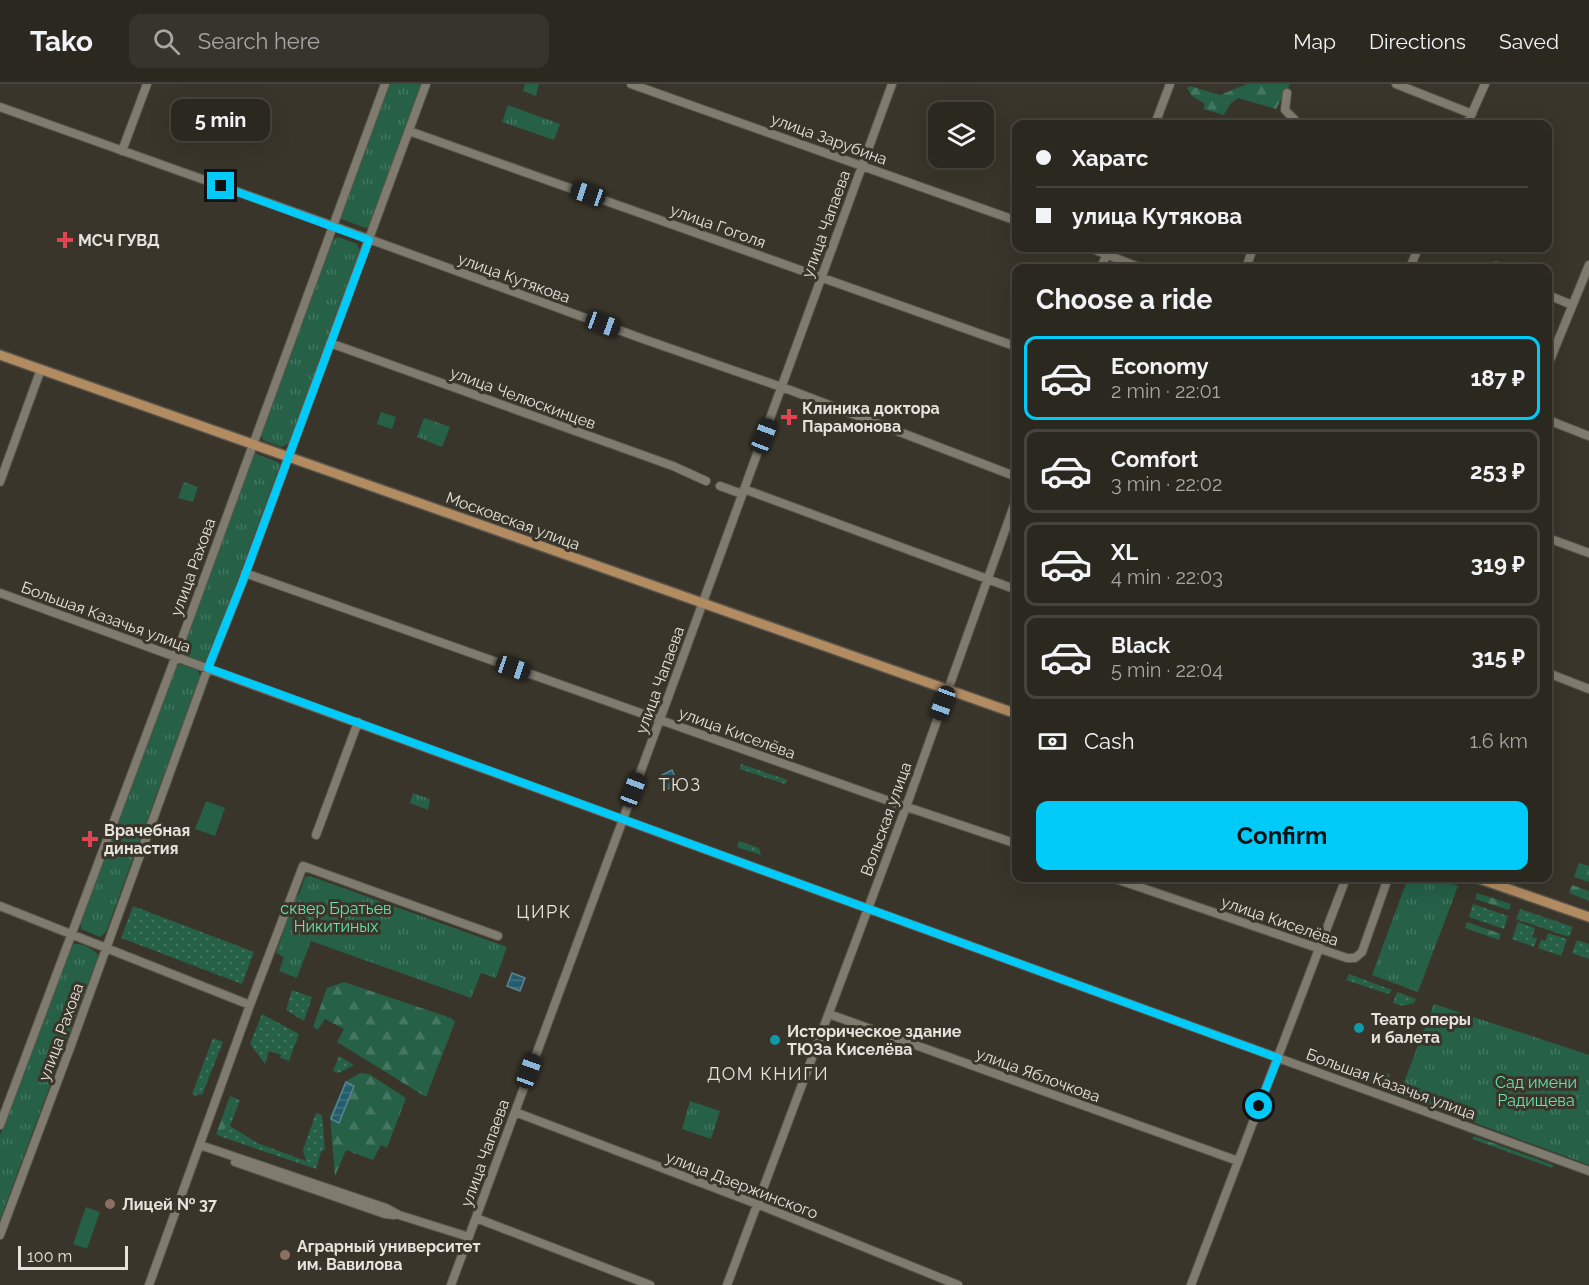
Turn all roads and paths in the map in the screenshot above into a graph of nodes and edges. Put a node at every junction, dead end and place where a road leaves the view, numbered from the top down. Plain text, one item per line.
1 (147, 84) edge
2 (385, 84) edge
3 (426, 84) edge
4 (631, 84) edge
5 (892, 84) edge
6 (1170, 84) edge
7 (1396, 84) edge
8 (1485, 84) edge
9 (1287, 93) dead end
10 (0, 107) edge
11 (1472, 114) junction
12 (1156, 120) edge
13 (1295, 120) edge
14 (1469, 120) edge
15 (409, 131) junction
16 (122, 151) junction
17 (862, 165) junction
18 (1012, 219) edge
19 (333, 225) junction
20 (369, 240) junction
21 (1110, 252) edge
22 (1133, 264) edge
23 (1589, 266) edge
24 (822, 277) junction
25 (1552, 296) edge
26 (1572, 306) junction
27 (330, 343) junction
28 (1012, 345) edge
29 (0, 355) edge
30 (1552, 355) edge
31 (41, 369) junction
32 (782, 387) junction
33 (1552, 422) edge
34 (1589, 436) edge
35 (252, 444) junction
36 (288, 457) junction
37 (1012, 475) edge
38 (706, 481) dead end
39 (0, 482) edge
40 (720, 486) dead end
41 (743, 492) junction
42 (1012, 511) edge
43 (1552, 539) edge
44 (1589, 553) edge
45 (245, 573) junction
46 (988, 580) junction
47 (1012, 588) edge
48 (0, 593) edge
49 (702, 604) junction
50 (175, 657) junction
51 (208, 668) junction
52 (1552, 674) edge
53 (1589, 688) edge
54 (948, 690) junction
55 (1012, 712) edge
56 (660, 720) junction
57 (358, 722) junction
58 (906, 807) junction
59 (622, 820) junction
60 (316, 835) dead end
61 (1012, 842) edge
62 (1125, 882) edge
63 (1344, 882) edge
64 (1387, 882) edge
65 (1488, 882) edge
66 (0, 906) edge
67 (867, 908) junction
68 (1589, 917) edge
69 (71, 934) junction
70 (498, 936) dead end
71 (106, 947) junction
72 (1319, 948) junction
73 (250, 1005) junction
74 (829, 1014) junction
75 (1278, 1058) junction
76 (515, 1112) junction
77 (0, 1125) edge
78 (199, 1147) junction
79 (1238, 1161) junction
80 (1589, 1171) edge
81 (757, 1204) junction
82 (476, 1218) junction
83 (0, 1235) edge
84 (469, 1237) junction
85 (149, 1285) edge
86 (451, 1285) edge
87 (650, 1285) edge
88 (727, 1285) edge
89 (958, 1285) edge
90 (1191, 1285) edge

1 - 16 street
2 - 19 street, улица Рахова
3 - 15 street
4 - 17 street, улица Зарубина
5 - 17 street, улица Чапаева
6 - 12 street
7 - 11 street
8 - 11 street
9 - 13 street
10 - 16 street, улица Кутякова
11 - 14 street
15 - 20 street
15 - 24 street, улица Гоголя
16 - 19 street, улица Кутякова
17 - 18 street, улица Зарубина
17 - 24 street, улица Чапаева
19 - 20 street, улица Кутякова
19 - 35 street, улица Рахова
20 - 27 street
20 - 32 street, улица Кутякова
21 - 22 street
23 - 26 street
24 - 28 street, улица Гоголя
24 - 32 street, улица Чапаева
25 - 26 street
26 - 30 street
27 - 36 street
27 - 38 street, улица Челюскинцев
29 - 31 main road, Московская улица
31 - 35 main road, Московская улица
31 - 39 street
32 - 37 street, улица Кутякова
32 - 41 street, улица Чапаева
33 - 34 street
35 - 36 main road, Московская улица
35 - 50 street, улица Рахова
36 - 45 street, улица Рахова
36 - 49 main road, Московская улица
40 - 41 street
41 - 46 street
41 - 49 street, улица Чапаева
42 - 46 street, Вольская улица
43 - 44 street
45 - 51 street, улица Рахова
45 - 56 street, улица Киселёва
46 - 47 street
46 - 54 street, Вольская улица
48 - 50 street, Большая Казачья улица
49 - 54 main road, Московская улица
49 - 56 street, улица Чапаева
50 - 51 street, Большая Казачья улица
50 - 69 street, улица Рахова
51 - 57 street, Большая Казачья улица
51 - 71 street, улица Рахова
52 - 53 street
54 - 55 main road, Московская улица
54 - 58 street, Вольская улица
56 - 58 street, улица Киселёва
56 - 59 street, улица Чапаева
57 - 59 street, Большая Казачья улица
57 - 60 street
58 - 61 street, улица Киселёва
58 - 67 street, Вольская улица
59 - 67 street, Большая Казачья улица
59 - 76 street, улица Чапаева
62 - 72 street, улица Киселёва
63 - 72 street
64 - 72 street, улица Киселёва
65 - 68 main road
66 - 69 street
67 - 74 street, Вольская улица
67 - 75 street, Большая Казачья улица
69 - 71 street
69 - 77 street, улица Рахова
70 - 73 street
71 - 73 street
71 - 83 street, улица Рахова
72 - 75 street
73 - 78 street
74 - 79 street, улица Яблочкова
74 - 81 street, Вольская улица
75 - 79 street
75 - 80 street, Большая Казачья улица
76 - 81 street, улица Дзержинского
76 - 82 street, улица Чапаева
78 - 84 street
78 - 85 street
79 - 90 street
81 - 88 street, Вольская улица
81 - 89 street, улица Дзержинского
82 - 84 street, улица Чапаева
82 - 87 street
84 - 86 street, улица Чапаева

